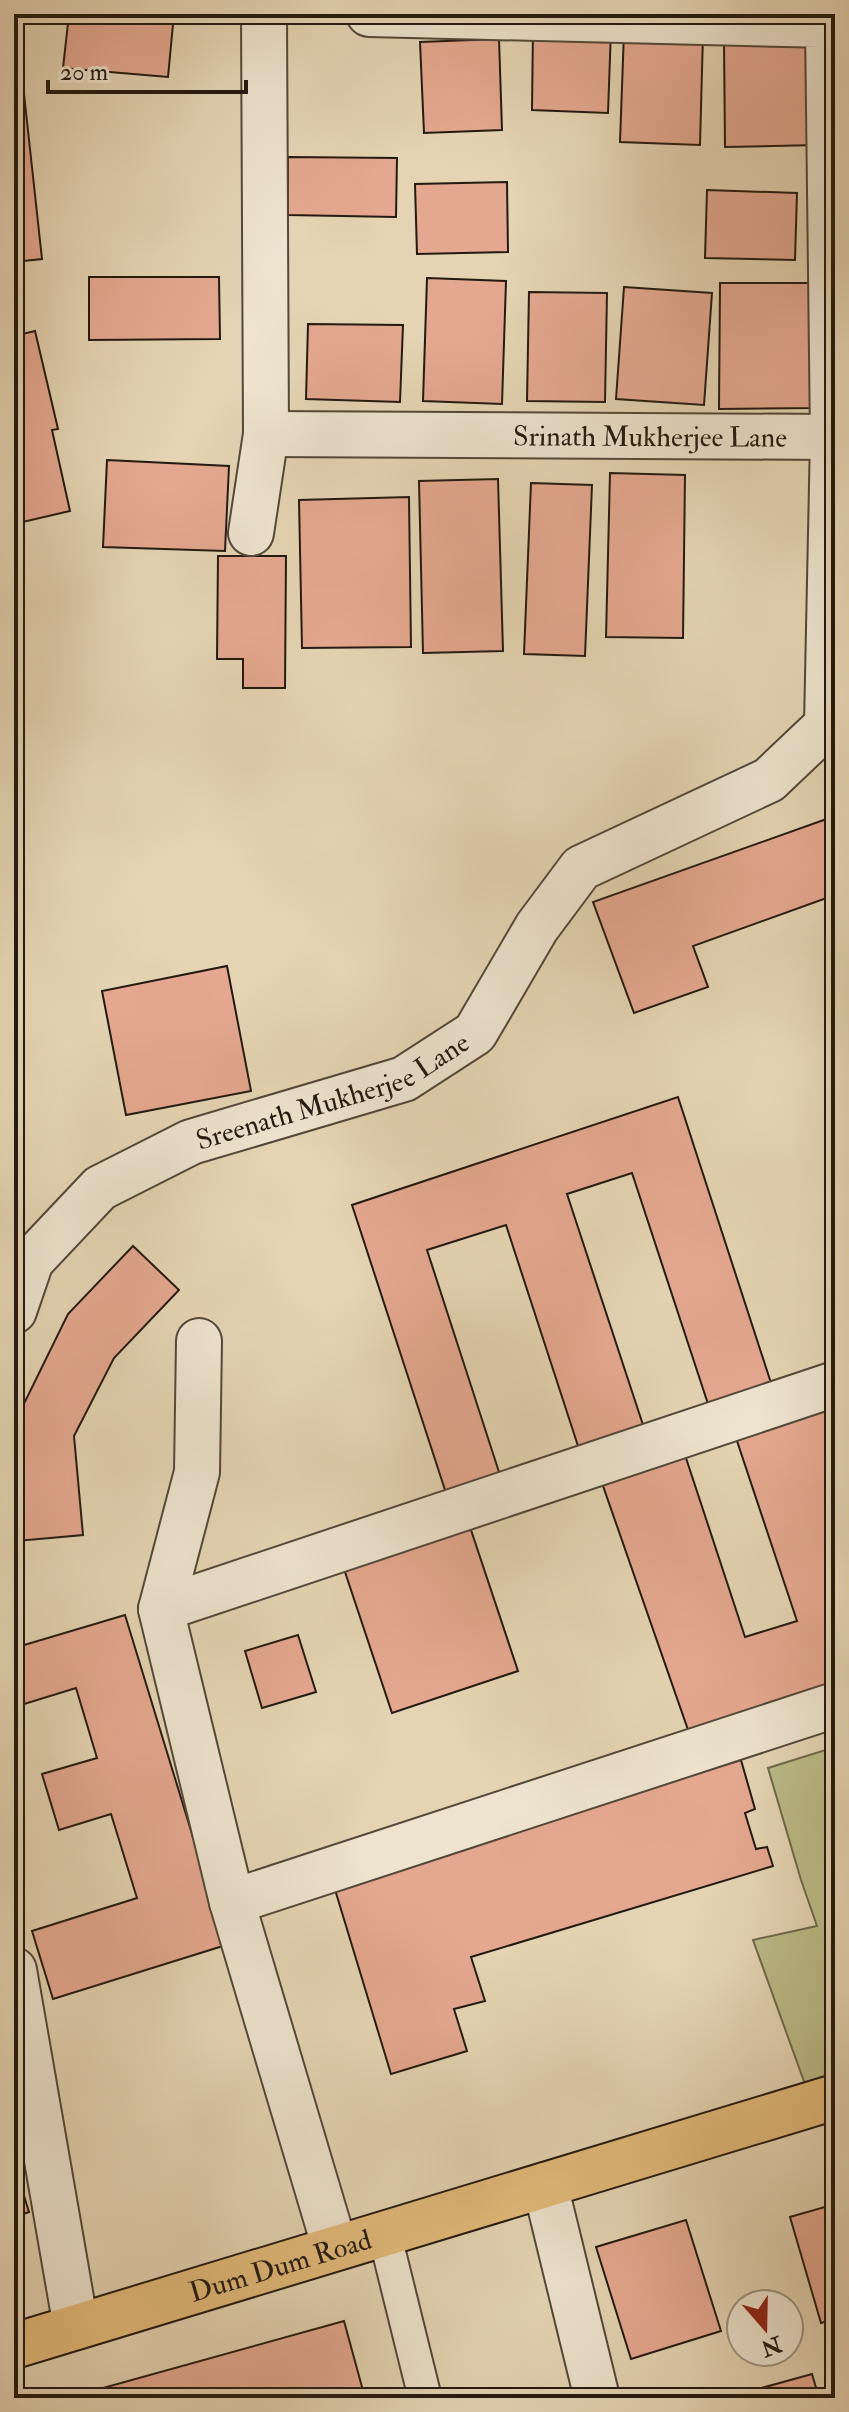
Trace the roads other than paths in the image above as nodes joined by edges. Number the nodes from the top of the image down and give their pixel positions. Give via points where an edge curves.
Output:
1 (264, 14) edge
2 (369, 14) edge
3 (832, 25) edge
4 (266, 434) junction
5 (833, 437) junction
6 (251, 533) dead end
7 (831, 724) edge
8 (22, 1255) edge
9 (14, 1311) edge
10 (199, 1341) dead end
11 (835, 1384) edge
12 (161, 1609) junction
13 (835, 1705) edge
14 (232, 1902) junction
15 (14, 1970) edge
16 (835, 2097) edge
17 (545, 2185) junction
18 (384, 2232) junction
19 (335, 2248) junction
20 (76, 2327) junction
21 (14, 2346) edge
22 (425, 2398) edge
23 (597, 2398) edge

1 - 4 street
2 - 3 street
3 - 5 street
4 - 5 street, Srinath Mukherjee Lane
4 - 6 street
5 - 7 street
7 - 8 street, Sreenath Mukherjee Lane via 769,780 581,868 537,927 475,1033 404,1079 191,1142 100,1188
8 - 9 street, Sreenath Mukherjee Lane
10 - 12 street via 197,1472
11 - 12 street
12 - 14 street
13 - 14 street
14 - 19 street
15 - 20 street
16 - 17 main road, Dum Dum Road
17 - 18 main road, Dum Dum Road
17 - 23 street
18 - 19 main road, Dum Dum Road
18 - 22 lane
19 - 20 main road, Dum Dum Road
20 - 21 main road, Dum Dum Road

